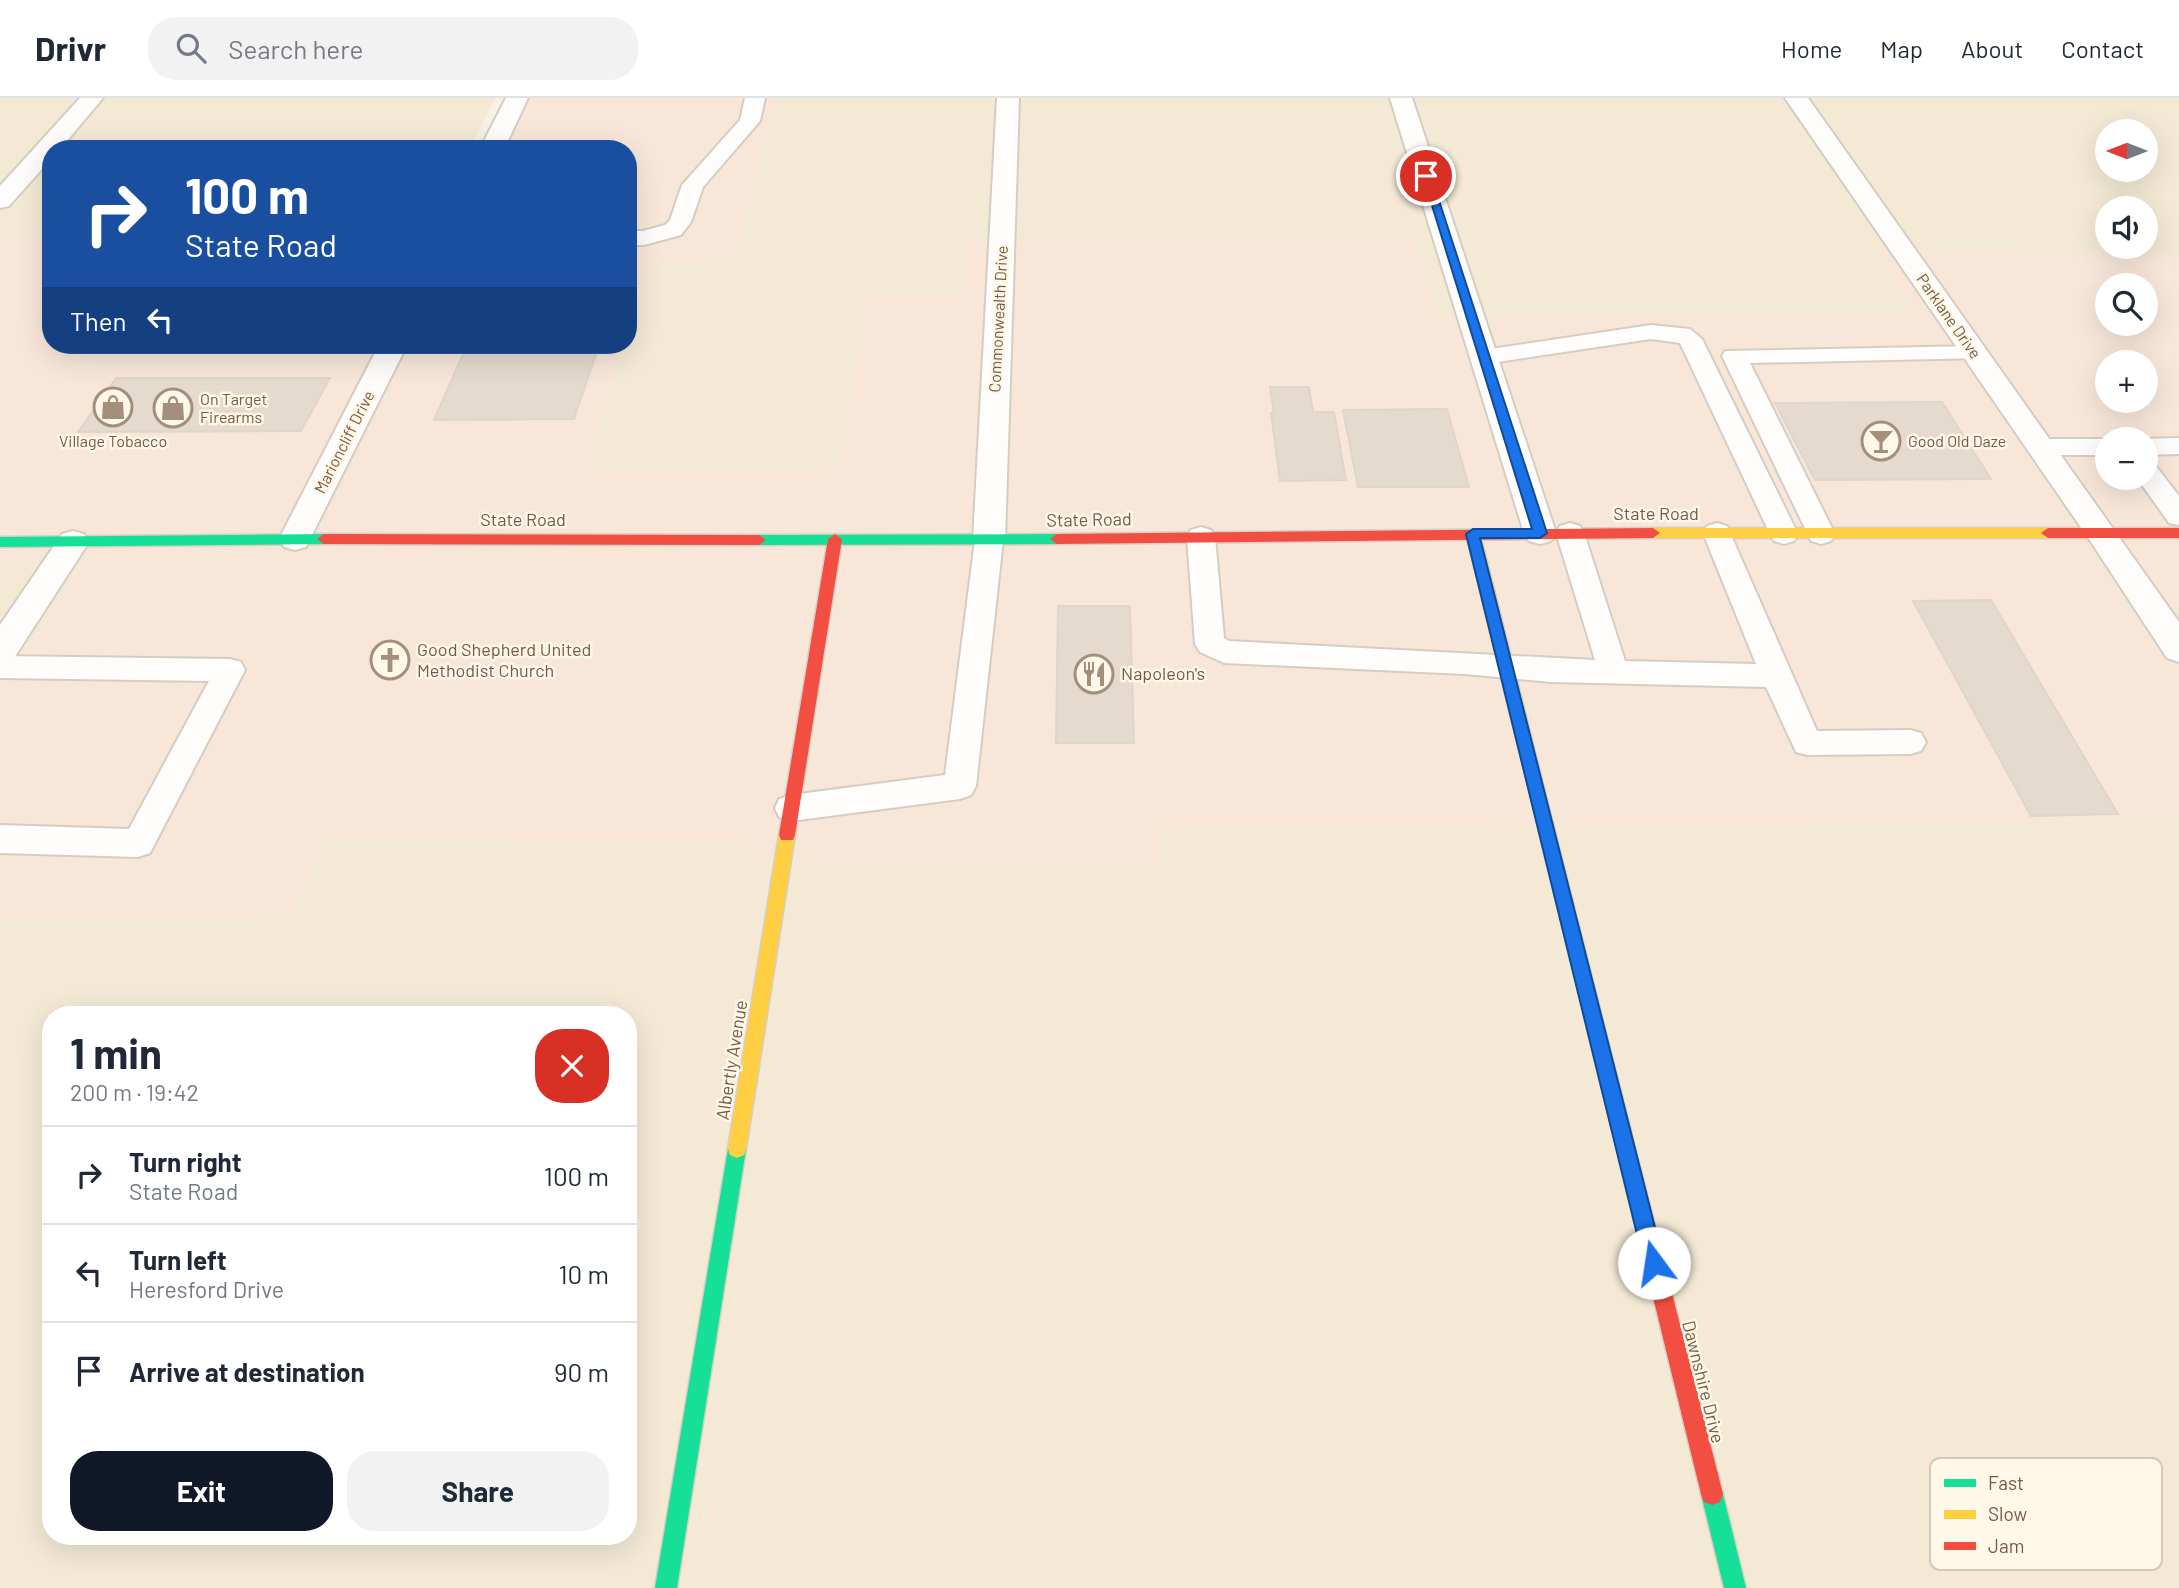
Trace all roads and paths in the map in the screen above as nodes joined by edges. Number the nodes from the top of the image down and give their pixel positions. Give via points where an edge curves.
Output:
1 (92, 98) edge
2 (517, 98) edge
3 (755, 98) edge
4 (1008, 98) edge
5 (1401, 98) edge
6 (1796, 98) edge
7 (54, 140) edge
8 (496, 140) edge
9 (42, 154) edge
10 (0, 201) edge
11 (637, 238) edge
12 (1975, 353) junction
13 (388, 354) edge
14 (1483, 356) junction
15 (2179, 446) edge
16 (2041, 447) junction
17 (2095, 447) edge
18 (2158, 447) edge
19 (2158, 487) edge
20 (2179, 516) edge
21 (1540, 533) junction
22 (1570, 533) junction
23 (1717, 533) junction
24 (2179, 533) edge
25 (1473, 534) junction
26 (1784, 534) junction
27 (1821, 534) junction
28 (2102, 534) junction
29 (1201, 537) junction
30 (295, 539) junction
31 (835, 539) junction
32 (989, 540) junction
33 (0, 542) edge
34 (73, 542) junction
35 (2179, 649) edge
36 (0, 652) edge
37 (0, 667) edge
38 (1504, 667) junction
39 (1614, 672) junction
40 (1776, 676) junction
41 (1910, 742) dead end
42 (792, 808) junction
43 (0, 839) edge
44 (666, 1588) edge
45 (1735, 1588) edge

1 - 7 street
2 - 8 street
3 - 11 lane via 750,121 693,185 680,222 673,230
4 - 32 street, Commonwealth Drive
5 - 14 street
6 - 12 street, Parklane Drive
9 - 10 street
12 - 16 street, Parklane Drive
12 - 27 lane via 1734,356
13 - 30 street, Marioncliff Drive
14 - 21 street
14 - 26 lane via 1651,332 1682,334 1690,339
15 - 18 lane
16 - 17 lane
16 - 28 street, Parklane Drive
19 - 20 lane
21 - 22 main road, State Road
21 - 25 main road, State Road
22 - 23 main road, State Road
22 - 39 lane
23 - 26 main road, State Road
23 - 40 lane
24 - 28 main road, State Road
25 - 29 main road, State Road
25 - 38 main road, Dawnshire Drive
26 - 27 main road, State Road
27 - 28 main road, State Road
28 - 35 street, Parklane Drive
29 - 32 main road, State Road
29 - 38 lane via 1210,644 1224,652
30 - 31 main road, State Road
30 - 34 main road, State Road
31 - 32 main road, State Road
31 - 42 main road, Albertly Avenue
32 - 42 lane via 960,786
33 - 34 main road, State Road
34 - 36 street
37 - 43 lane via 230,670 138,843
38 - 39 lane
38 - 45 main road, Dawnshire Drive
39 - 40 lane
40 - 41 lane via 1807,743
42 - 44 main road, Albertly Avenue

